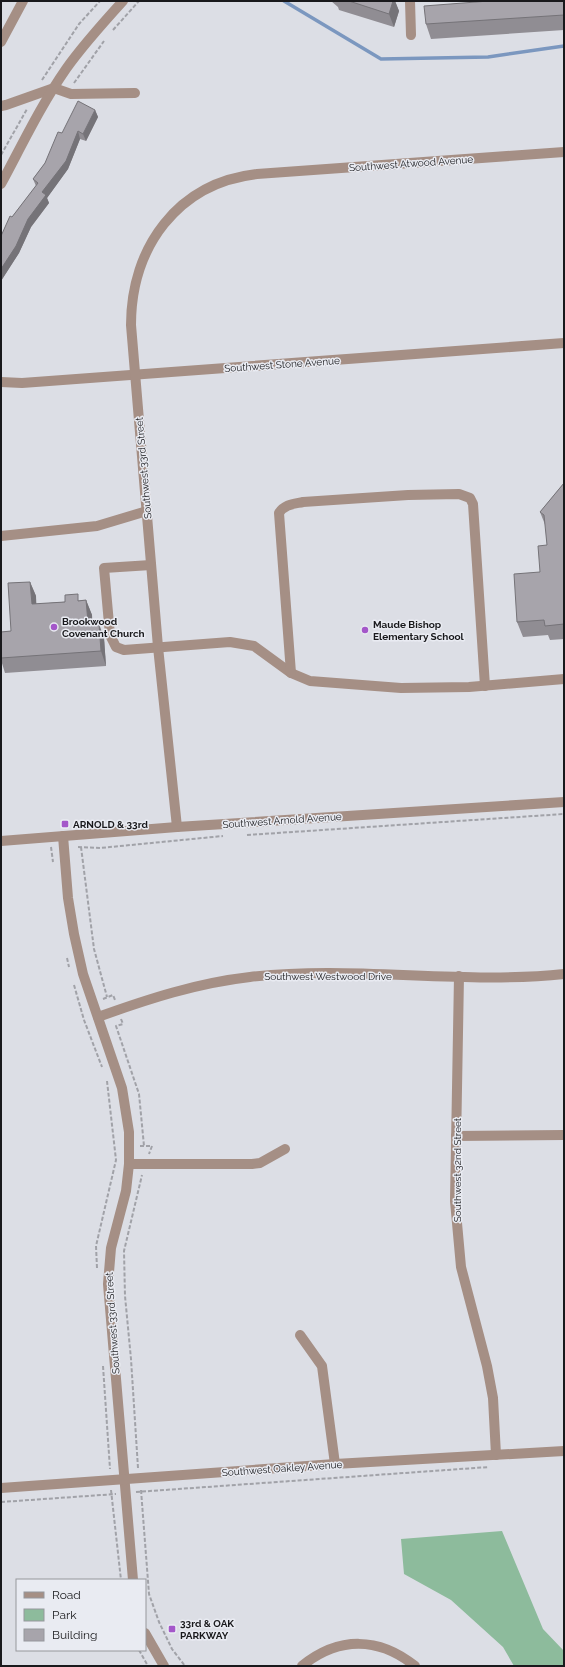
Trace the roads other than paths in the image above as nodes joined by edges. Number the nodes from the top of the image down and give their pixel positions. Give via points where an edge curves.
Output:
1 (24, 1) edge
2 (123, 1) edge
3 (410, 1) edge
4 (411, 36) dead end
5 (1, 42) edge
6 (54, 88) junction
7 (135, 93) dead end
8 (1, 106) edge
9 (564, 152) edge
10 (257, 174) joint
11 (1, 184) edge
12 (564, 343) edge
13 (135, 375) junction
14 (1, 382) edge
15 (147, 511) junction
16 (1, 536) edge
17 (151, 564) junction
18 (158, 646) junction
19 (290, 673) junction
20 (564, 679) edge
21 (485, 686) junction
22 (564, 802) edge
23 (177, 827) junction
24 (1, 841) edge
25 (63, 841) junction
26 (564, 974) edge
27 (459, 976) junction
28 (98, 1017) junction
29 (456, 1136) junction
30 (564, 1136) edge
31 (285, 1150) dead end
32 (129, 1164) junction
33 (300, 1335) dead end
34 (564, 1451) edge
35 (496, 1455) junction
36 (335, 1464) junction
37 (125, 1480) junction
38 (1, 1488) edge
39 (133, 1579) edge
40 (146, 1634) edge
41 (164, 1666) edge
42 (302, 1666) edge
43 (415, 1666) edge

1 - 5 street
2 - 6 street via 84,44
3 - 4 street
6 - 7 street via 68,93
6 - 8 street
6 - 11 street
9 - 10 street, Southwest Atwood Avenue
10 - 13 street, Southwest 33rd Street via 238,177 216,185 192,198 163,225 148,247 138,271 131,307
12 - 13 street, Southwest Stone Avenue
13 - 14 street, Southwest Stone Avenue via 22,384
13 - 15 street, Southwest 33rd Street
15 - 16 street via 97,526
15 - 17 street, Southwest 33rd Street
17 - 18 street, Southwest 33rd Street
17 - 18 street via 104,568 110,635 116,647 124,650
18 - 19 street via 230,642 254,646
18 - 23 street, Southwest 33rd Street
19 - 21 street via 310,681 401,688
19 - 21 street via 279,513 281,510 303,502 459,494 470,498 473,504
20 - 21 street
22 - 23 street, Southwest Arnold Avenue
23 - 25 street, Southwest Arnold Avenue
24 - 25 street, Southwest Arnold Avenue via 52,837
25 - 28 street, Southwest 33rd Street via 74,934 83,974
26 - 27 street, Southwest Westwood Drive
27 - 28 street, Southwest Westwood Drive via 300,974 250,977 156,996
27 - 29 street, Southwest 32nd Street
28 - 32 street, Southwest 33rd Street via 122,1088 129,1132
29 - 30 street
29 - 35 street, Southwest 32nd Street via 455,1201 461,1267 493,1398
31 - 32 street via 260,1163 252,1164
32 - 37 street, Southwest 33rd Street via 126,1192 111,1248 108,1284
33 - 36 street via 322,1366
34 - 35 street, Southwest Oakley Avenue
35 - 36 street, Southwest Oakley Avenue
36 - 37 street, Southwest Oakley Avenue
37 - 38 street, Southwest Oakley Avenue
37 - 39 street, Southwest 33rd Street
40 - 41 street
42 - 43 street via 333,1648 358,1643 380,1646 395,1652

